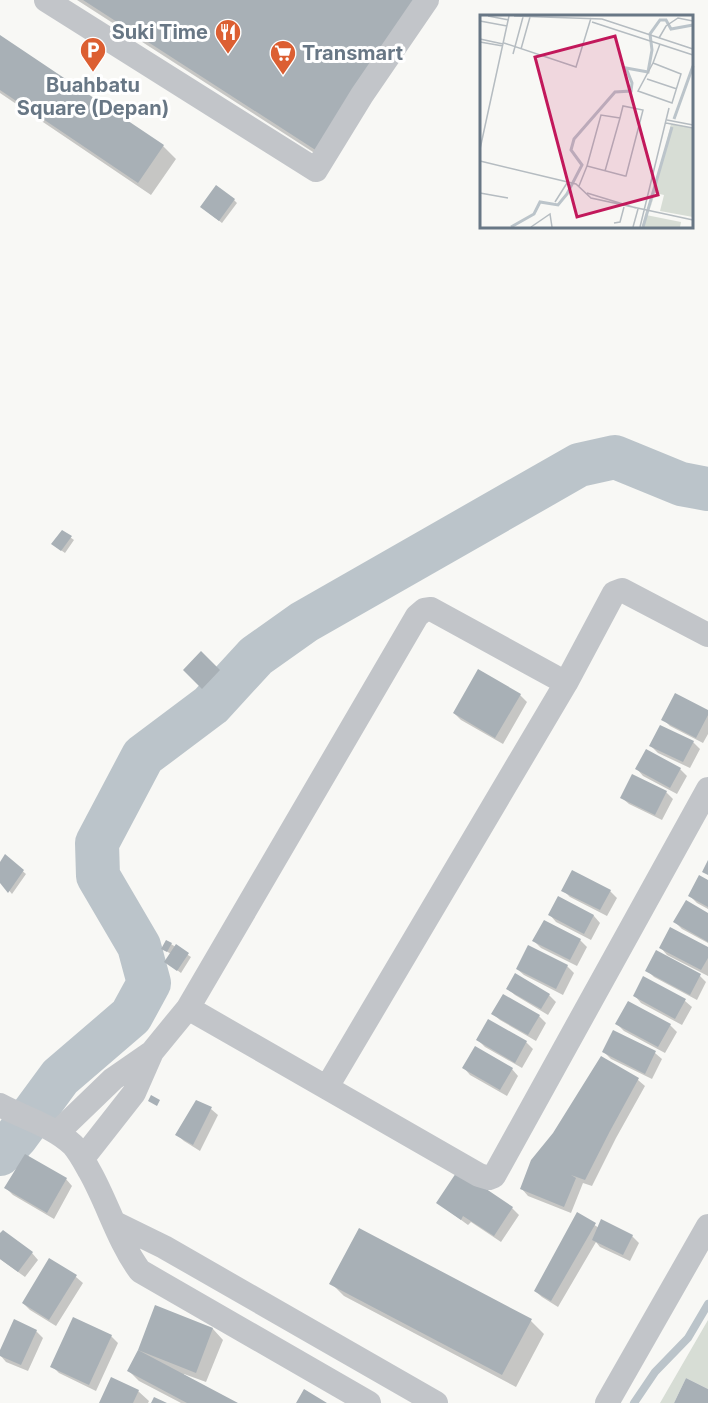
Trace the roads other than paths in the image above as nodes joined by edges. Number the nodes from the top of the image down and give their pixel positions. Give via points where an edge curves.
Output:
1 (46, 0) edge
2 (427, 0) edge
3 (708, 635) edge
4 (566, 683) junction
5 (708, 789) edge
6 (188, 1008) junction
7 (152, 1052) junction
8 (327, 1087) junction
9 (7, 1109) edge
10 (50, 1129) junction
11 (83, 1158) junction
12 (115, 1223) junction
13 (708, 1226) edge
14 (338, 1347) junction
15 (322, 1375) junction
16 (369, 1403) edge
17 (436, 1403) edge
18 (607, 1403) edge

1 - 2 street via 316,170
3 - 4 street via 622,590 609,601
4 - 6 street via 431,609 417,616
4 - 8 street
5 - 8 street via 494,1176 480,1175
6 - 7 street
6 - 8 street
7 - 10 street
7 - 11 street via 134,1093
9 - 10 street
10 - 11 street
11 - 12 street
12 - 14 street
12 - 15 street via 124,1248 140,1271
13 - 18 street
14 - 15 street
14 - 17 street
15 - 16 street

